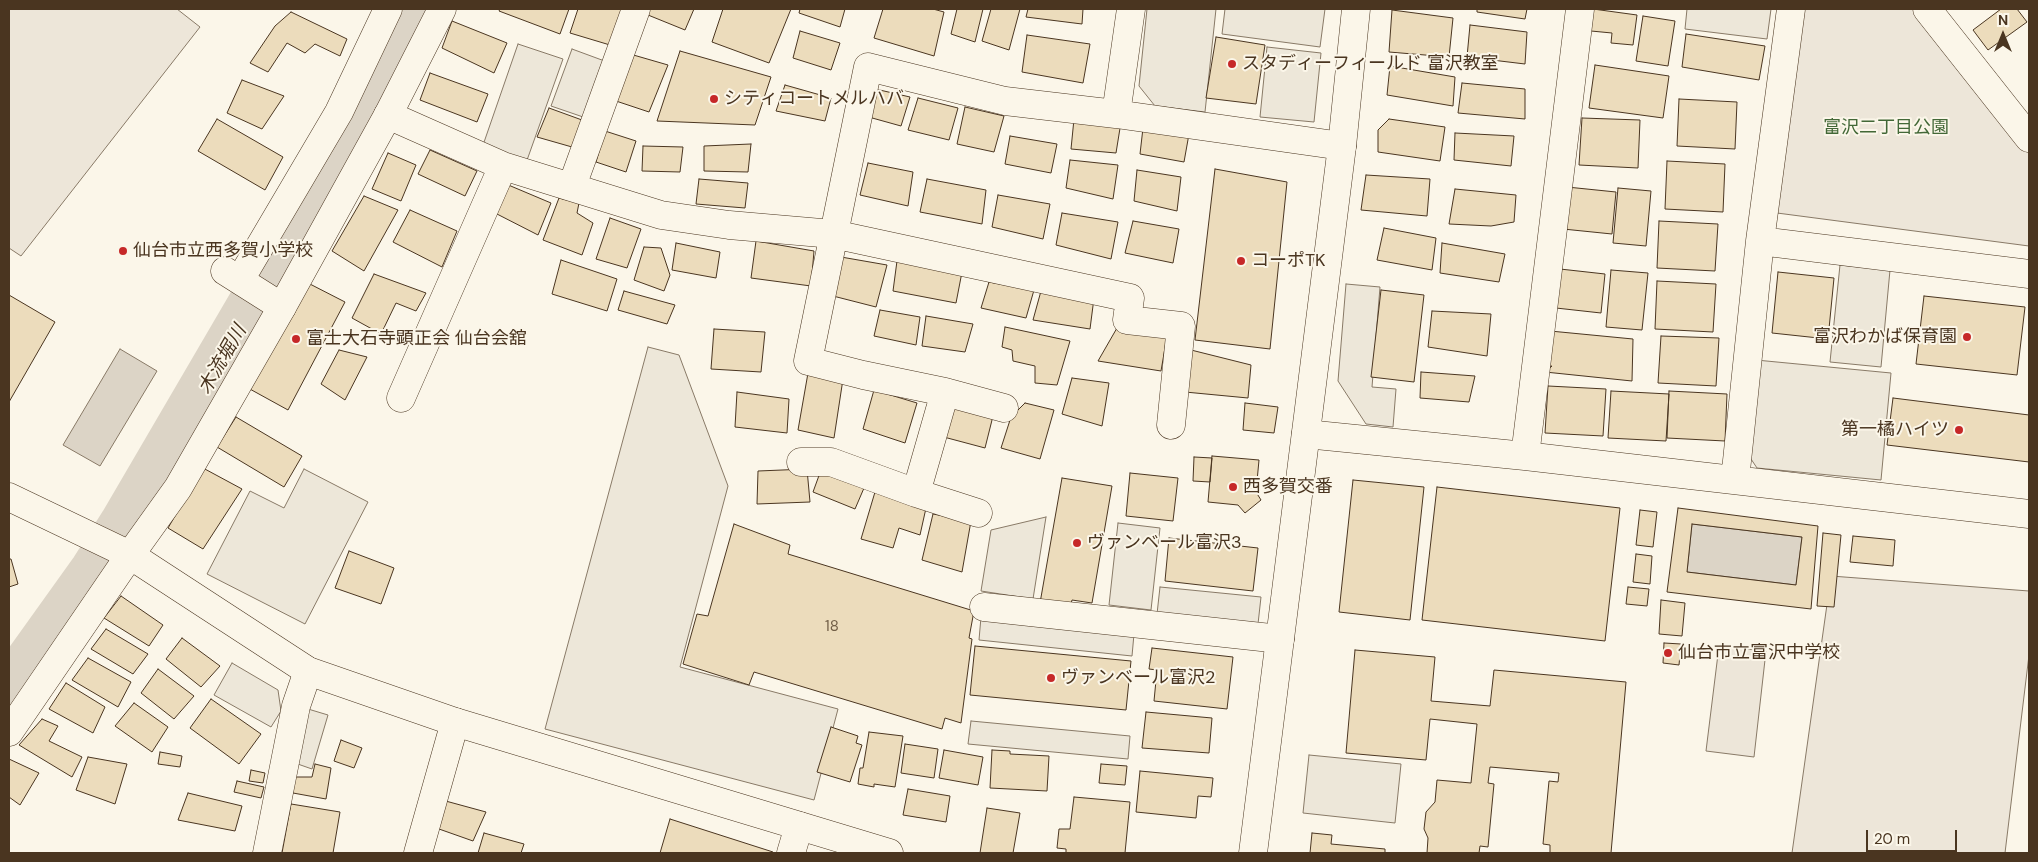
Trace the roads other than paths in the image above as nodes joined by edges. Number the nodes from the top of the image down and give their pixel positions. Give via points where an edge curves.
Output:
1 (388, 9) edge
2 (442, 9) edge
3 (636, 9) edge
4 (1131, 9) edge
5 (1356, 9) edge
6 (1580, 9) edge
7 (1791, 9) edge
8 (1927, 9) edge
9 (1116, 114) junction
10 (388, 115) junction
11 (2029, 138) edge
12 (1342, 146) junction
13 (503, 166) junction
14 (572, 186) junction
15 (833, 234) junction
16 (1760, 241) junction
17 (2029, 274) edge
18 (277, 304) junction
19 (945, 392) junction
20 (401, 398) dead end
21 (1004, 408) dead end
22 (1171, 425) dead end
23 (1306, 434) junction
24 (1525, 456) junction
25 (801, 462) dead end
26 (1735, 480) junction
27 (916, 494) junction
28 (9, 497) edge
29 (978, 513) dead end
30 (2029, 514) edge
31 (127, 554) junction
32 (984, 607) dead end
33 (1280, 639) junction
34 (308, 671) junction
35 (455, 722) junction
36 (9, 732) edge
37 (799, 826) junction
38 (267, 853) edge
39 (418, 853) edge
40 (791, 853) edge
41 (889, 853) edge
42 (1253, 853) edge

1 - 18 street via 339,112 237,279
2 - 10 street
3 - 14 street
4 - 9 street
5 - 12 street
6 - 24 street
7 - 16 street
8 - 11 street
9 - 12 street
9 - 15 street via 1005,101 868,67
10 - 13 street
10 - 18 street
12 - 23 street
13 - 14 street
13 - 20 street
14 - 15 street via 661,215
15 - 19 street via 808,361
15 - 22 street via 1130,298 1127,320 1181,326
16 - 17 street
16 - 26 street
18 - 31 street via 178,488
19 - 21 street
19 - 27 street
23 - 24 street
23 - 33 street
24 - 26 street
25 - 27 street via 831,462
26 - 30 street
27 - 29 street
28 - 31 street
31 - 34 street
31 - 36 street
32 - 33 street
33 - 42 street
34 - 35 street
34 - 38 street via 296,706
35 - 37 street
35 - 39 street
37 - 40 street
37 - 41 street

